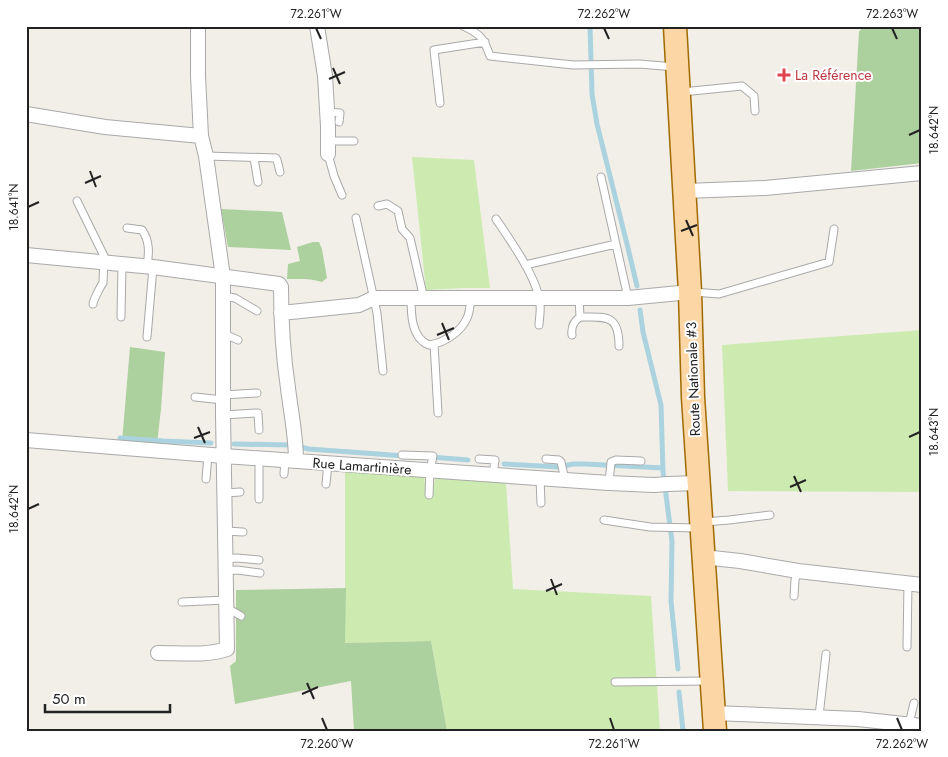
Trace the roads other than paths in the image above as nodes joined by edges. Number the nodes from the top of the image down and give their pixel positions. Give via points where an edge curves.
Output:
1 (198, 26) edge
2 (318, 26) edge
3 (464, 26) edge
4 (675, 26) edge
5 (485, 42) junction
6 (678, 68) junction
7 (679, 92) junction
8 (440, 103) dead end
9 (755, 111) dead end
10 (328, 112) junction
11 (26, 114) edge
12 (339, 122) dead end
13 (201, 136) junction
14 (354, 141) dead end
15 (328, 147) junction
16 (206, 156) junction
17 (254, 158) junction
18 (280, 172) dead end
19 (922, 173) edge
20 (601, 177) dead end
21 (258, 182) dead end
22 (685, 191) junction
23 (342, 195) dead end
24 (77, 201) dead end
25 (378, 206) dead end
26 (356, 218) dead end
27 (496, 219) dead end
28 (127, 228) dead end
29 (834, 229) dead end
30 (616, 244) junction
31 (26, 255) edge
32 (104, 262) junction
33 (122, 264) junction
34 (525, 265) junction
35 (150, 267) junction
36 (223, 277) junction
37 (690, 292) junction
38 (223, 296) junction
39 (417, 297) junction
40 (471, 297) junction
41 (374, 298) junction
42 (539, 298) junction
43 (578, 298) junction
44 (628, 298) junction
45 (93, 304) dead end
46 (257, 311) dead end
47 (281, 313) junction
48 (121, 317) dead end
49 (580, 317) junction
50 (539, 325) dead end
51 (572, 335) dead end
52 (148, 337) dead end
53 (223, 337) junction
54 (238, 340) dead end
55 (434, 344) junction
56 (619, 346) dead end
57 (383, 371) dead end
58 (257, 393) dead end
59 (195, 397) dead end
60 (223, 398) junction
61 (438, 413) dead end
62 (223, 415) junction
63 (259, 430) dead end
64 (26, 440) edge
65 (208, 455) junction
66 (402, 455) dead end
67 (224, 456) junction
68 (259, 458) junction
69 (292, 458) junction
70 (479, 459) dead end
71 (546, 460) dead end
72 (641, 461) dead end
73 (328, 463) junction
74 (430, 470) junction
75 (610, 472) junction
76 (493, 475) junction
77 (564, 476) junction
78 (540, 478) junction
79 (206, 479) dead end
80 (698, 483) junction
81 (326, 484) dead end
82 (240, 492) dead end
83 (225, 493) junction
84 (429, 495) dead end
85 (259, 499) dead end
86 (541, 503) dead end
87 (770, 515) dead end
88 (604, 520) dead end
89 (701, 525) junction
90 (225, 531) junction
91 (243, 532) dead end
92 (703, 557) junction
93 (259, 560) dead end
94 (226, 565) junction
95 (798, 571) junction
96 (260, 573) dead end
97 (915, 585) edge
98 (794, 596) dead end
99 (182, 602) dead end
100 (226, 604) junction
101 (241, 616) dead end
102 (907, 647) dead end
103 (158, 653) dead end
104 (826, 654) dead end
105 (711, 681) junction
106 (615, 682) dead end
107 (914, 703) dead end
108 (820, 716) junction
109 (714, 722) edge
110 (915, 725) edge

1 - 13 street
2 - 10 street
3 - 5 lane
4 - 6 main road, Route Nationale #3
5 - 6 lane via 490,56 579,65 640,64
5 - 8 lane via 434,50
6 - 7 main road, Route Nationale #3
7 - 9 lane via 742,86 754,96
7 - 22 main road, Route Nationale #3
10 - 12 lane via 340,113
10 - 15 street
11 - 13 street via 105,127
13 - 16 street
14 - 15 lane
15 - 23 lane
16 - 17 lane
16 - 36 street
17 - 18 lane via 276,158
17 - 21 lane
19 - 22 street via 765,188
20 - 30 lane
22 - 37 main road, Route Nationale #3
24 - 32 lane
25 - 39 lane via 387,204 398,211 402,229 410,238 422,290
26 - 41 lane
27 - 34 lane
28 - 35 lane via 142,230 146,236
29 - 37 lane via 830,262 719,294
30 - 34 lane
30 - 44 lane
31 - 32 street
32 - 33 street
32 - 45 lane via 103,283
33 - 35 street
33 - 48 lane
34 - 42 lane
35 - 36 street
35 - 52 lane
36 - 38 street
36 - 47 street via 279,284
37 - 44 street
37 - 80 main road, Route Nationale #3
38 - 46 lane via 235,298
38 - 53 street
39 - 40 street
39 - 41 street
39 - 55 lane via 412,316 415,329 421,341
40 - 42 street
40 - 55 lane via 466,320 450,337
41 - 47 street via 359,305
41 - 57 lane
42 - 43 street
42 - 50 lane
43 - 44 street
43 - 49 lane
47 - 69 street
49 - 51 lane via 571,327
49 - 56 lane via 606,317 616,327
53 - 54 lane
53 - 60 street
55 - 61 lane
58 - 60 lane
59 - 60 lane
60 - 62 street
62 - 63 lane via 258,413
62 - 67 street
64 - 65 street, Rue Lamartinière
65 - 67 street, Rue Lamartinière
65 - 79 lane
66 - 74 lane via 432,456
67 - 68 street, Rue Lamartinière
67 - 83 street
68 - 69 street, Rue Lamartinière
68 - 85 lane
69 - 73 street, Rue Lamartinière
70 - 76 lane via 495,460
71 - 77 lane via 559,460
72 - 75 lane via 616,460
73 - 74 street, Rue Lamartinière
73 - 81 lane
74 - 76 street, Rue Lamartinière
74 - 84 lane
75 - 77 street, Rue Lamartinière
75 - 80 street, Rue Lamartinière via 661,484
76 - 78 street, Rue Lamartinière
77 - 78 street, Rue Lamartinière
78 - 86 lane
80 - 89 main road, Route Nationale #3
82 - 83 lane
83 - 90 street
87 - 89 lane
88 - 89 lane via 678,529
89 - 92 main road, Route Nationale #3
90 - 91 lane
90 - 94 street
92 - 95 street
92 - 105 main road, Route Nationale #3
93 - 94 lane via 237,558
94 - 96 lane
94 - 100 street
95 - 97 street
95 - 98 lane
97 - 102 lane
99 - 100 lane
100 - 101 lane
100 - 103 street via 227,649 207,653
104 - 108 lane
105 - 106 lane
105 - 109 main road, Route Nationale #3
107 - 110 lane
108 - 109 street
108 - 110 street

